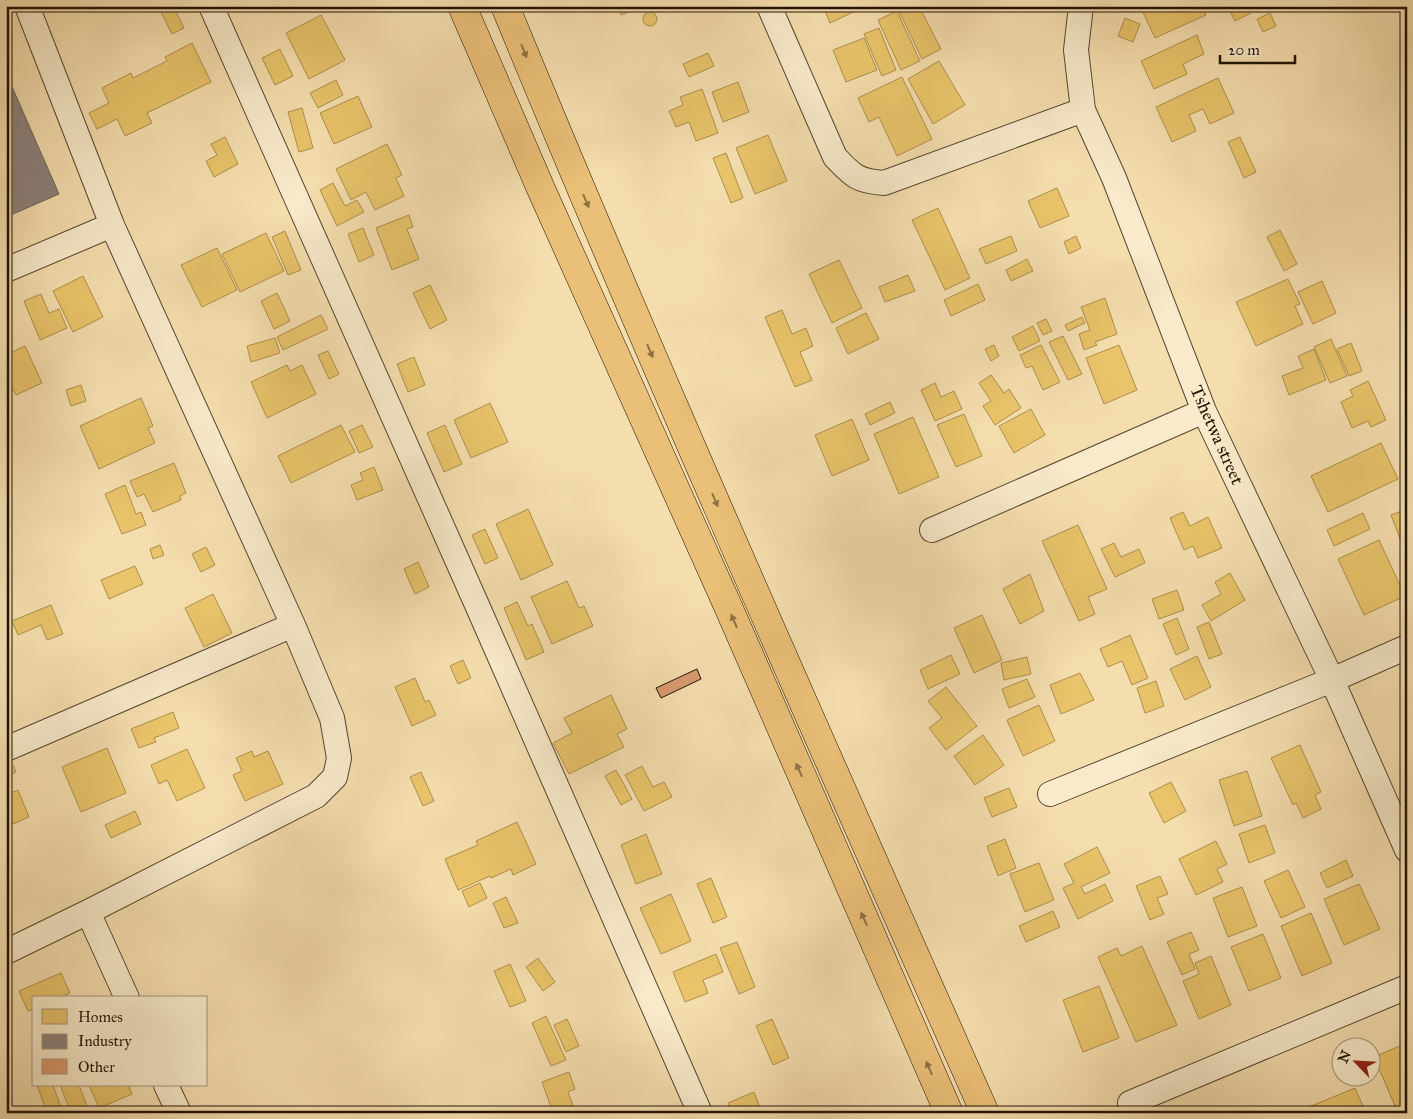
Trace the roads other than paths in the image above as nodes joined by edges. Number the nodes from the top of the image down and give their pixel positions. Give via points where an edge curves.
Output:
1 (27, 6) edge
2 (211, 6) edge
3 (462, 6) edge
4 (505, 6) edge
5 (769, 6) edge
6 (1081, 6) edge
7 (1083, 110) junction
8 (112, 225) junction
9 (6, 270) edge
10 (1204, 411) junction
11 (932, 530) dead end
12 (292, 625) junction
13 (1407, 647) edge
14 (1332, 680) junction
15 (6, 750) edge
16 (1050, 794) dead end
17 (1407, 850) edge
18 (88, 912) junction
19 (6, 952) edge
20 (1407, 987) edge
21 (125, 996) edge
22 (166, 1086) edge
23 (1130, 1103) dead end
24 (179, 1113) edge
25 (700, 1113) edge
26 (949, 1113) edge
27 (985, 1113) edge

1 - 8 street
2 - 25 street
26 -> 3 main road
4 -> 27 main road via 572,170 752,586
5 - 7 street via 835,157 851,174 865,182 884,183
6 - 7 street, Tshetwa street via 1076,50
7 - 10 street, Tshetwa street via 1114,178
8 - 9 street
8 - 12 street
10 - 11 street
10 - 14 street, Tshetwa street
12 - 15 street
12 - 18 street via 332,718 338,758 335,778 316,796
13 - 14 street
14 - 16 street
14 - 17 street, Tshetwa street
18 - 19 street
18 - 21 street
20 - 23 street
22 - 24 street

